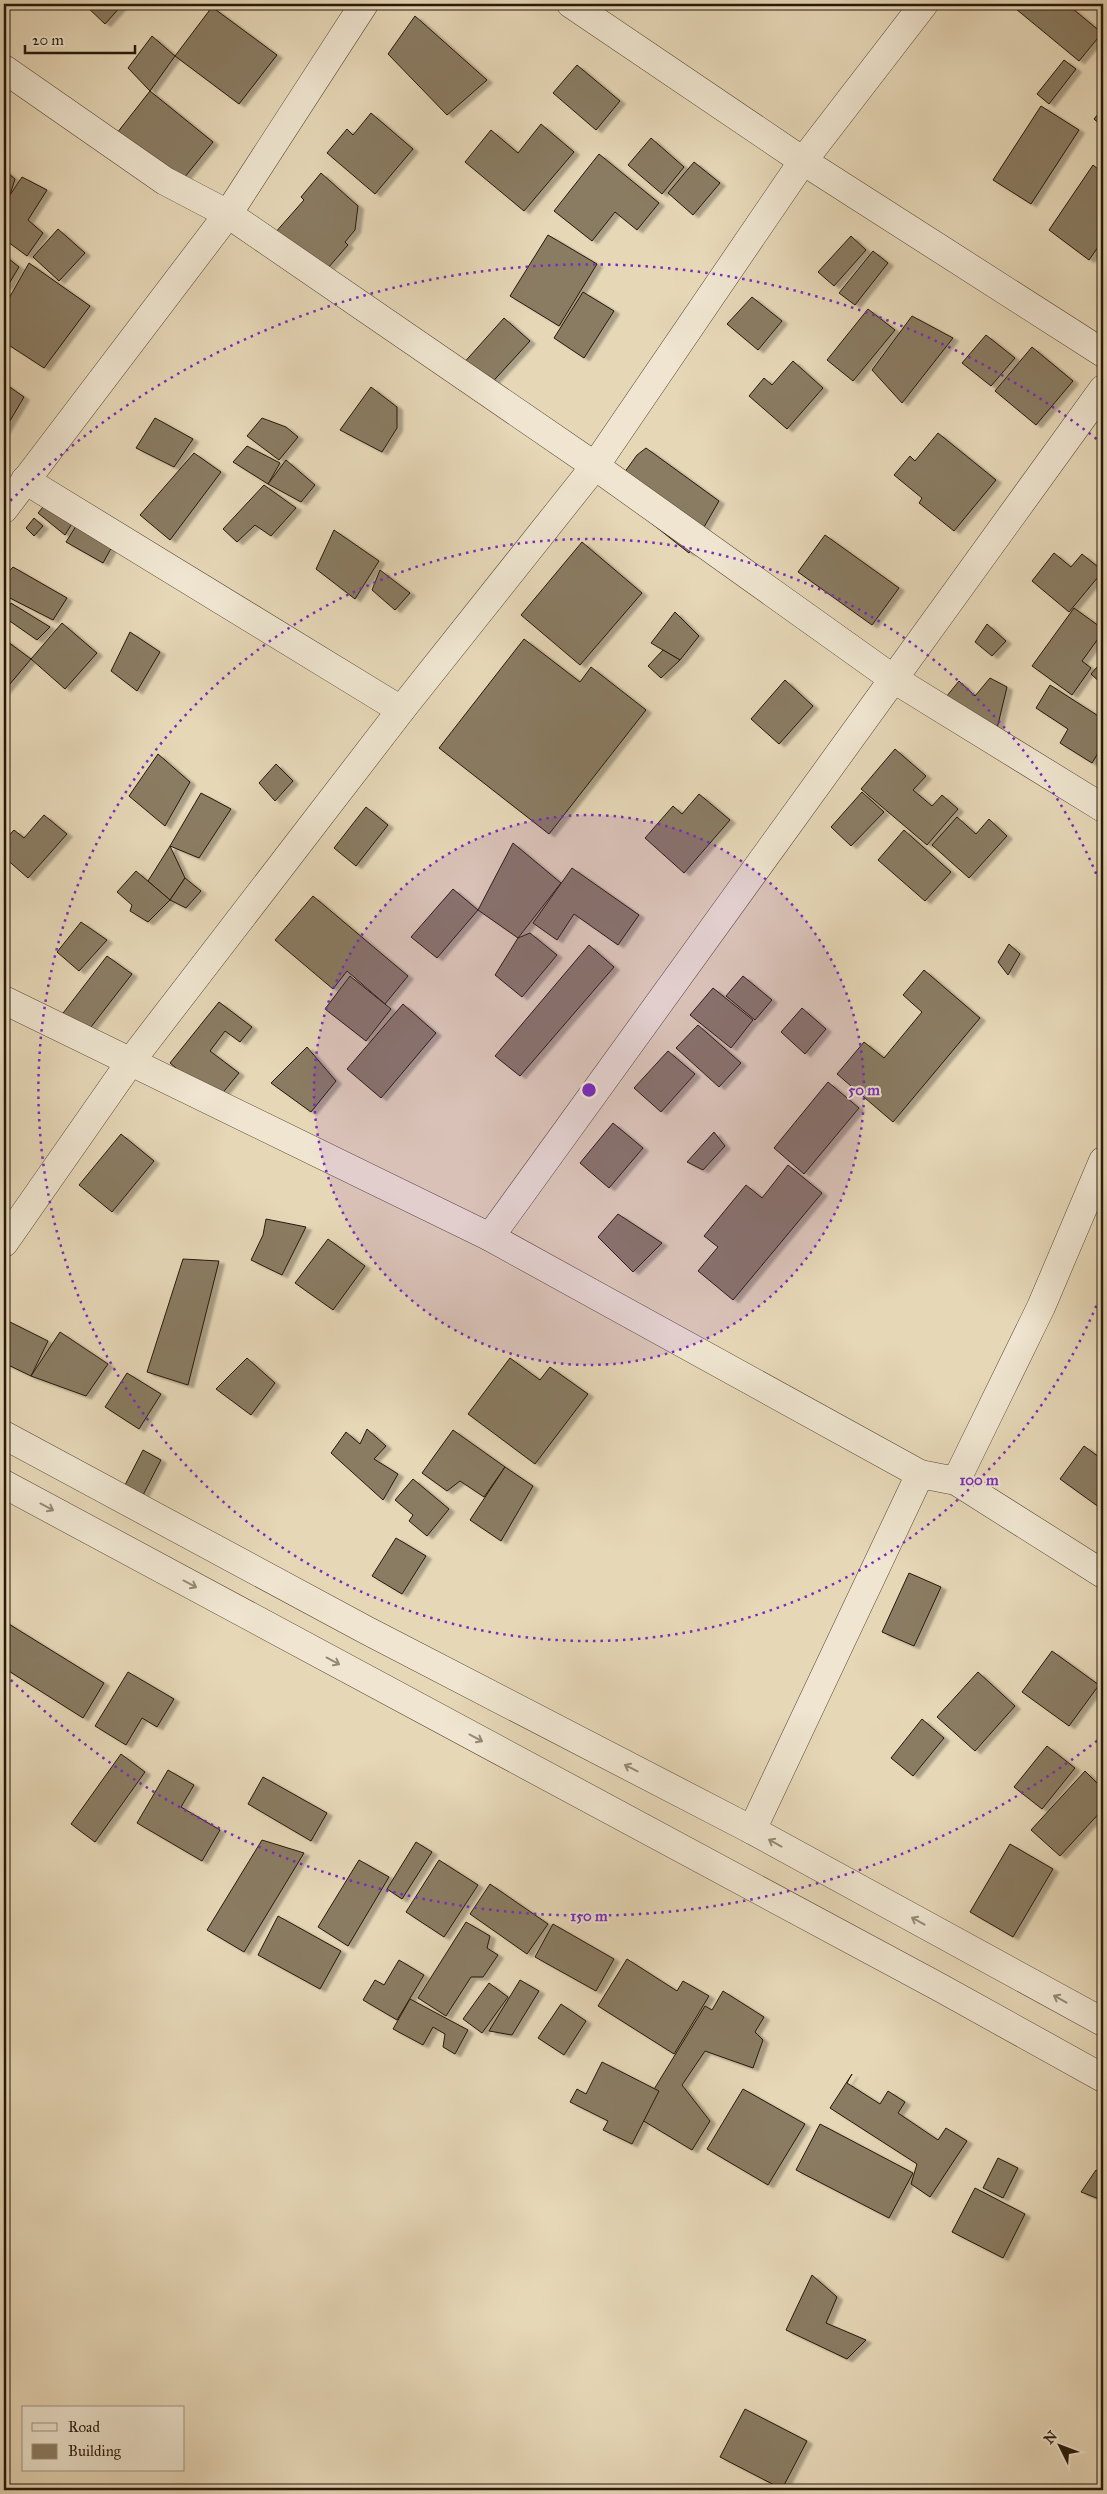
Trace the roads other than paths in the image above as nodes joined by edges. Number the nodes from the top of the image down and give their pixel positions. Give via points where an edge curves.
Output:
1 (364, 4) edge
2 (571, 4) edge
3 (924, 4) edge
4 (4, 69) edge
5 (803, 161) junction
6 (228, 214) junction
7 (1103, 353) edge
8 (1103, 389) edge
9 (595, 466) junction
10 (25, 480) junction
11 (4, 509) edge
12 (892, 678) junction
13 (401, 710) junction
14 (1103, 808) edge
15 (4, 1000) edge
16 (131, 1061) junction
17 (1103, 1161) edge
18 (490, 1237) junction
19 (4, 1243) edge
20 (4, 1435) edge
21 (920, 1474) junction
22 (956, 1481) junction
23 (4, 1484) edge
24 (1103, 1574) edge
25 (752, 1830) junction
26 (1103, 2022) edge
27 (1103, 2078) edge

1 - 6 street
2 - 5 street
3 - 5 street
4 - 6 street via 165,181
5 - 7 street
5 - 9 street
6 - 9 street
6 - 10 street
8 - 12 street
9 - 12 street
9 - 13 street
10 - 11 street
10 - 13 street
12 - 14 street
12 - 18 street
13 - 16 street
15 - 16 street
16 - 18 street
16 - 19 street
17 - 22 street via 1041,1307
18 - 21 street
25 -> 20 street via 374,1635
21 - 22 street
21 - 25 street
22 - 24 street
23 -> 27 street via 922,1977
26 -> 25 street

